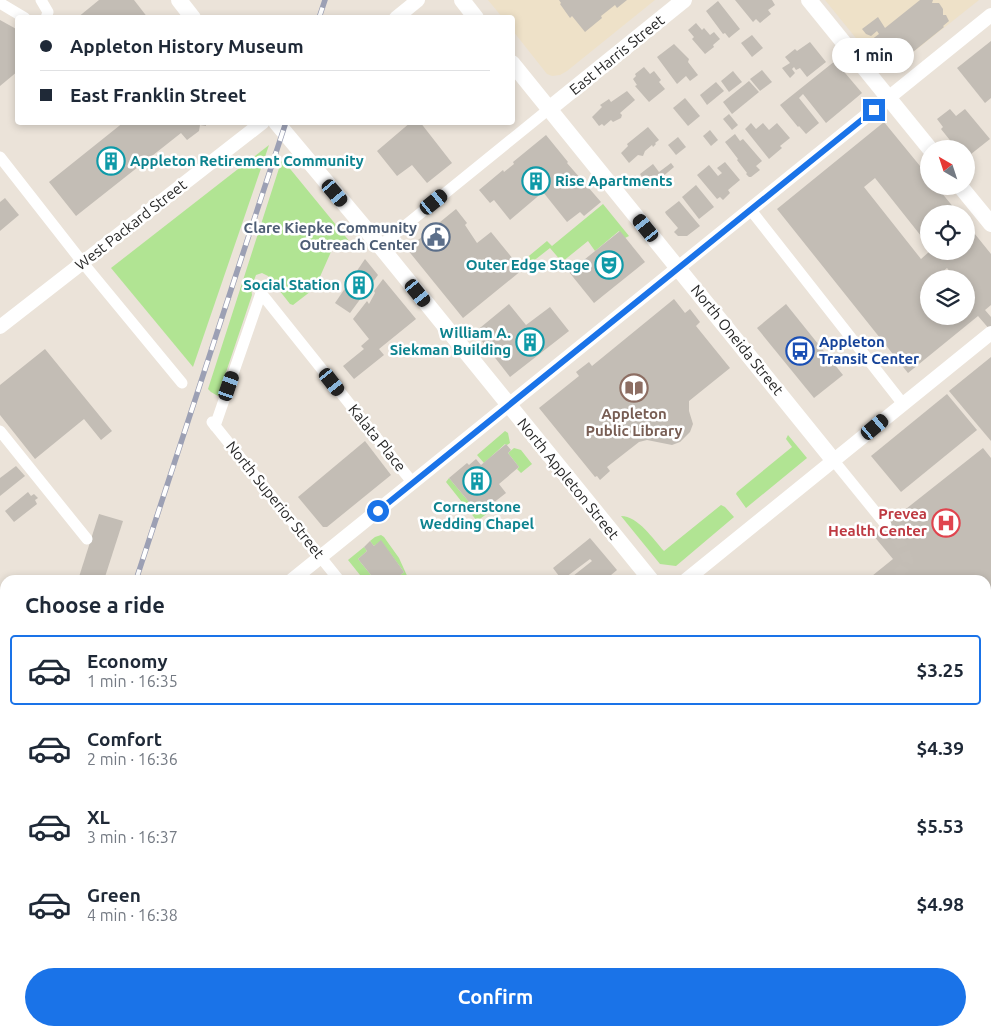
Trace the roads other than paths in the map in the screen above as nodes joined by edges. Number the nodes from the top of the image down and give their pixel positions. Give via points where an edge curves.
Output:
1 (41, 0) edge
2 (179, 0) edge
3 (418, 0) edge
4 (462, 0) edge
5 (684, 0) edge
6 (809, 0) edge
7 (0, 3) edge
8 (20, 15) edge
9 (47, 15) edge
10 (191, 15) edge
11 (400, 15) edge
12 (474, 15) edge
13 (991, 15) edge
14 (515, 67) edge
15 (889, 97) junction
16 (549, 109) junction
17 (259, 125) edge
18 (279, 125) edge
19 (923, 140) edge
20 (0, 157) edge
21 (967, 195) edge
22 (750, 209) junction
23 (991, 224) edge
24 (380, 246) junction
25 (83, 263) junction
26 (678, 267) junction
27 (0, 327) edge
28 (991, 333) edge
29 (182, 383) dead end
30 (903, 404) junction
31 (509, 405) junction
32 (213, 423) joint
33 (0, 431) edge
34 (834, 461) junction
35 (412, 482) junction
36 (886, 525) tunnel mouth
37 (87, 540) dead end
38 (321, 557) junction
39 (298, 575) edge
40 (335, 575) edge
41 (647, 575) edge
42 (692, 575) edge

1 - 9 street
2 - 10 main road
3 - 11 street
4 - 12 main road
5 - 16 main road, East Harris Street
6 - 15 main road
7 - 8 street
13 - 15 street
14 - 16 main road, North Oneida Street
15 - 19 main road
15 - 22 street
16 - 24 street
16 - 26 main road, North Oneida Street
17 - 25 street, West Packard Street
18 - 24 main road, North Appleton Street
20 - 25 street
21 - 23 main road
22 - 26 street
22 - 30 street
24 - 31 main road, North Appleton Street
25 - 27 street, West Packard Street
25 - 29 street
26 - 31 street
26 - 34 main road, North Oneida Street
28 - 30 street
30 - 34 street
31 - 35 street
31 - 41 main road, North Appleton Street
32 - 35 street, Kalata Place via 261,293
32 - 38 street, North Superior Street
33 - 37 street
34 - 36 street, North Oneida Street
34 - 42 street
35 - 38 street
38 - 39 street
38 - 40 street, North Superior Street

